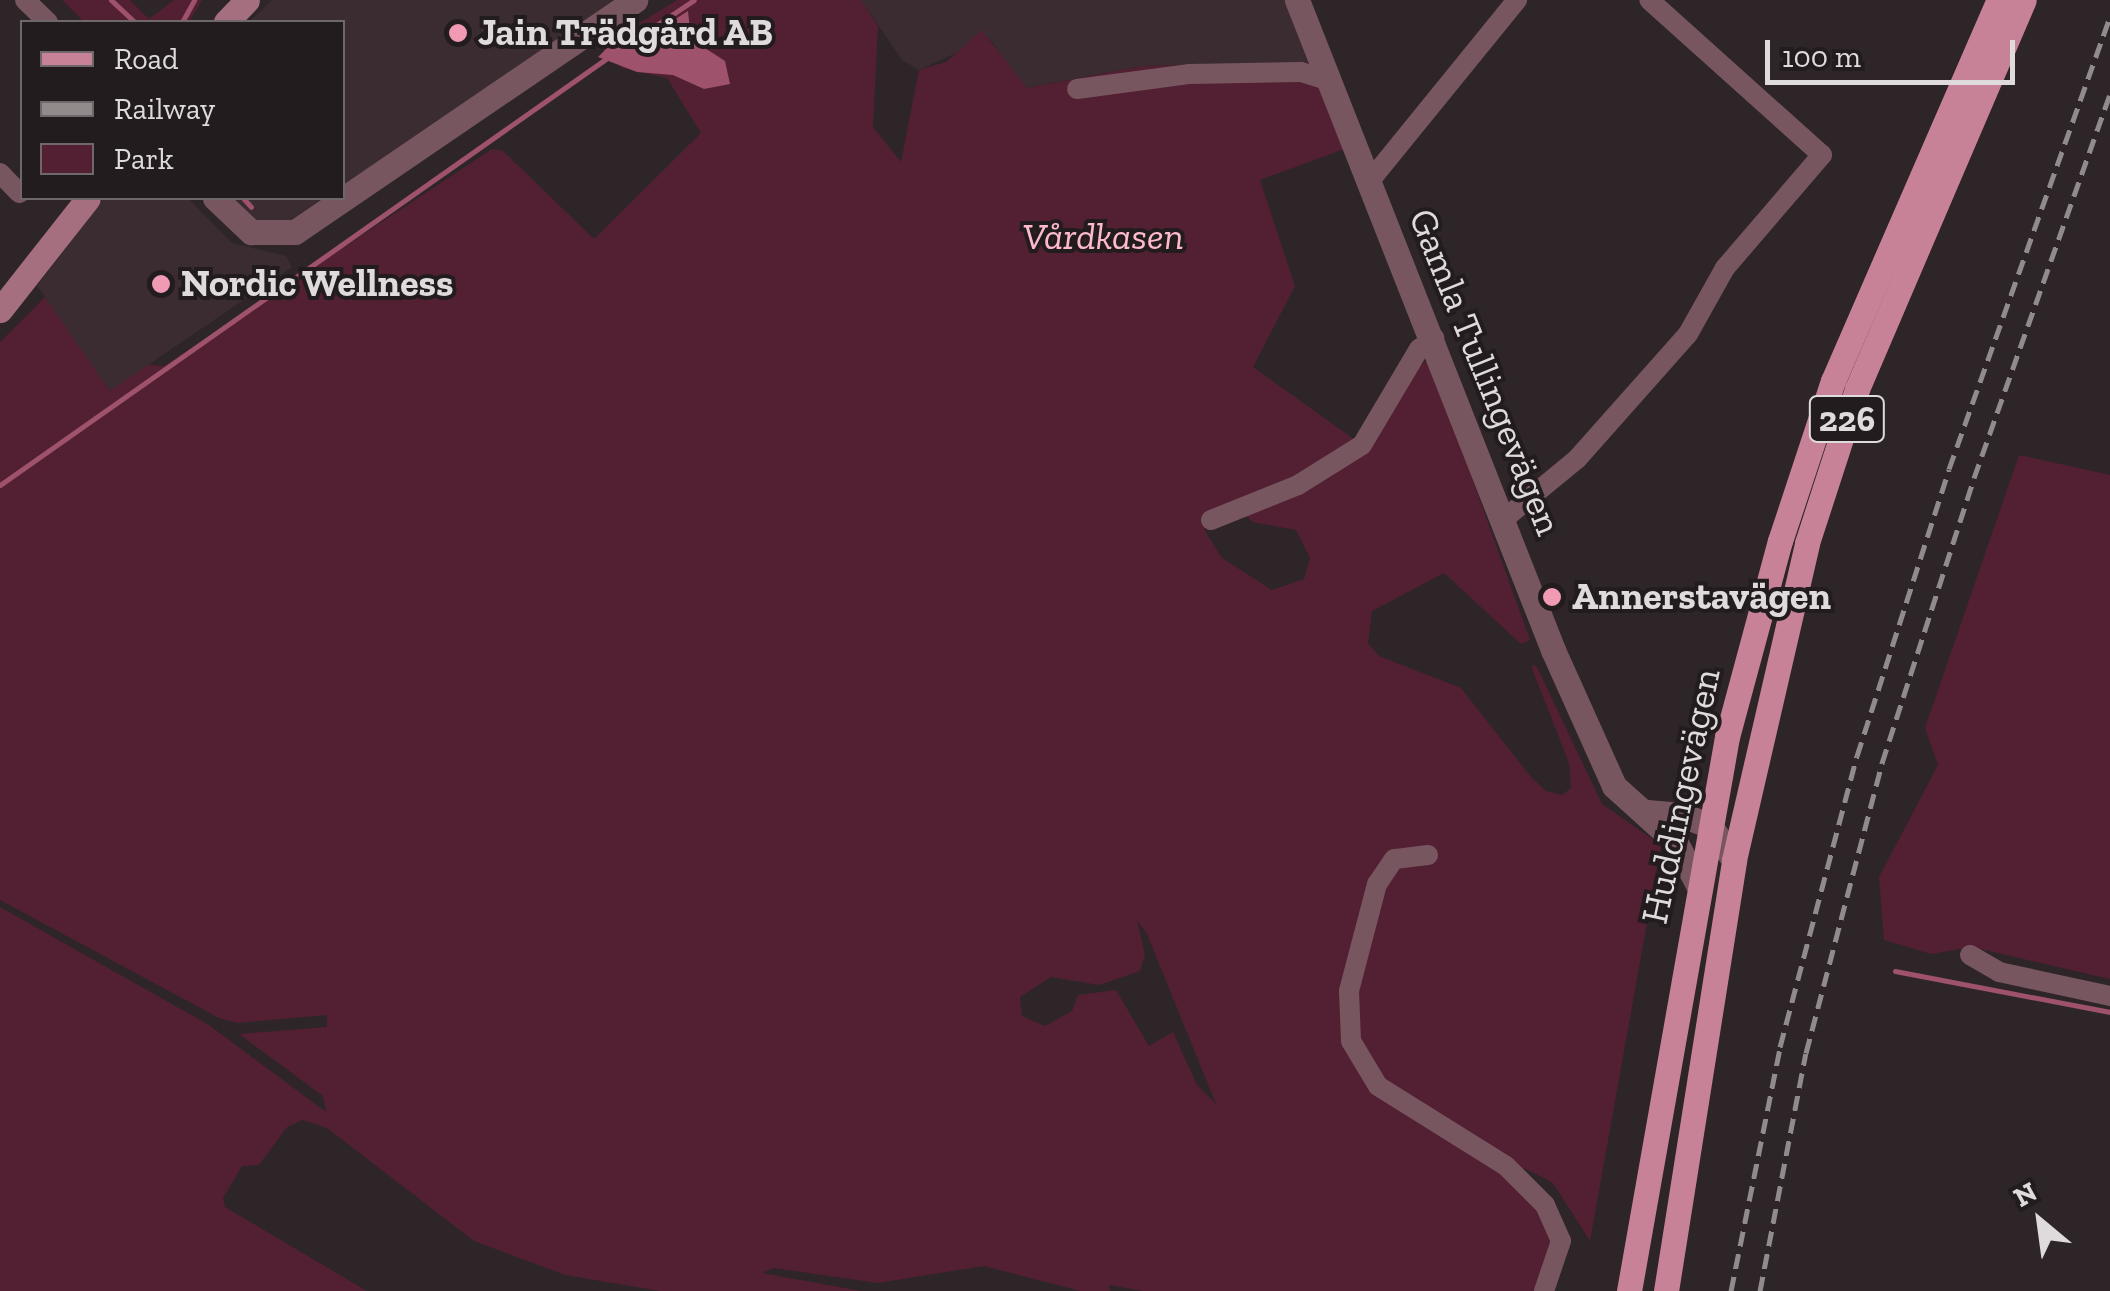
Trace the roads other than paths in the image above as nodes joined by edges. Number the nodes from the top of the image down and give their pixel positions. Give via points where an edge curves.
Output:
1 (25, 0) edge
2 (247, 0) edge
3 (635, 0) edge
4 (1297, 0) edge
5 (1516, 0) edge
6 (1999, 0) edge
7 (2024, 0) edge
8 (1662, 4) edge
9 (46, 20) edge
10 (228, 20) edge
11 (1327, 80) junction
12 (1078, 89) dead end
13 (0, 173) edge
14 (1369, 182) junction
15 (18, 193) dead end
16 (345, 198) edge
17 (86, 200) edge
18 (217, 200) edge
19 (342, 200) edge
20 (0, 310) edge
21 (1434, 338) junction
22 (1504, 519) junction
23 (1211, 520) dead end
24 (1647, 812) junction
25 (1710, 826) junction
26 (1428, 855) dead end
27 (1734, 860) junction
28 (1698, 885) junction
29 (1970, 955) dead end
30 (2110, 996) edge
31 (1544, 1291) edge
32 (1629, 1291) edge
33 (1666, 1291) edge

1 - 9 street
2 - 10 main road
3 - 16 street
4 - 11 street, Gamla Tullingevägen
5 - 14 street
6 - 25 main road, Huddingevägen / 226 via 1832,382 1780,541
7 - 27 main road, Huddingevägen / 226 via 1921,228 1851,406 1796,581
8 - 22 street via 1822,155 1726,268 1688,334 1578,460
11 - 12 street via 1301,72 1248,71
11 - 14 street, Gamla Tullingevägen
13 - 15 street
14 - 21 street, Gamla Tullingevägen
17 - 20 main road
18 - 19 street via 252,232 280,237
21 - 22 street, Gamla Tullingevägen
21 - 23 street via 1419,349 1362,445 1298,485
22 - 24 street, Gamla Tullingevägen via 1552,650 1614,786
24 - 25 street
24 - 28 street, Gamla Tullingevägen via 1675,841
25 - 27 street
25 - 28 main road, Huddingevägen / 226
26 - 31 street via 1394,859 1377,884 1348,991 1351,1042 1378,1086 1506,1166 1539,1196 1561,1241
27 - 33 main road, Huddingevägen / 226
28 - 32 main road, Huddingevägen / 226
29 - 30 street via 1999,972

